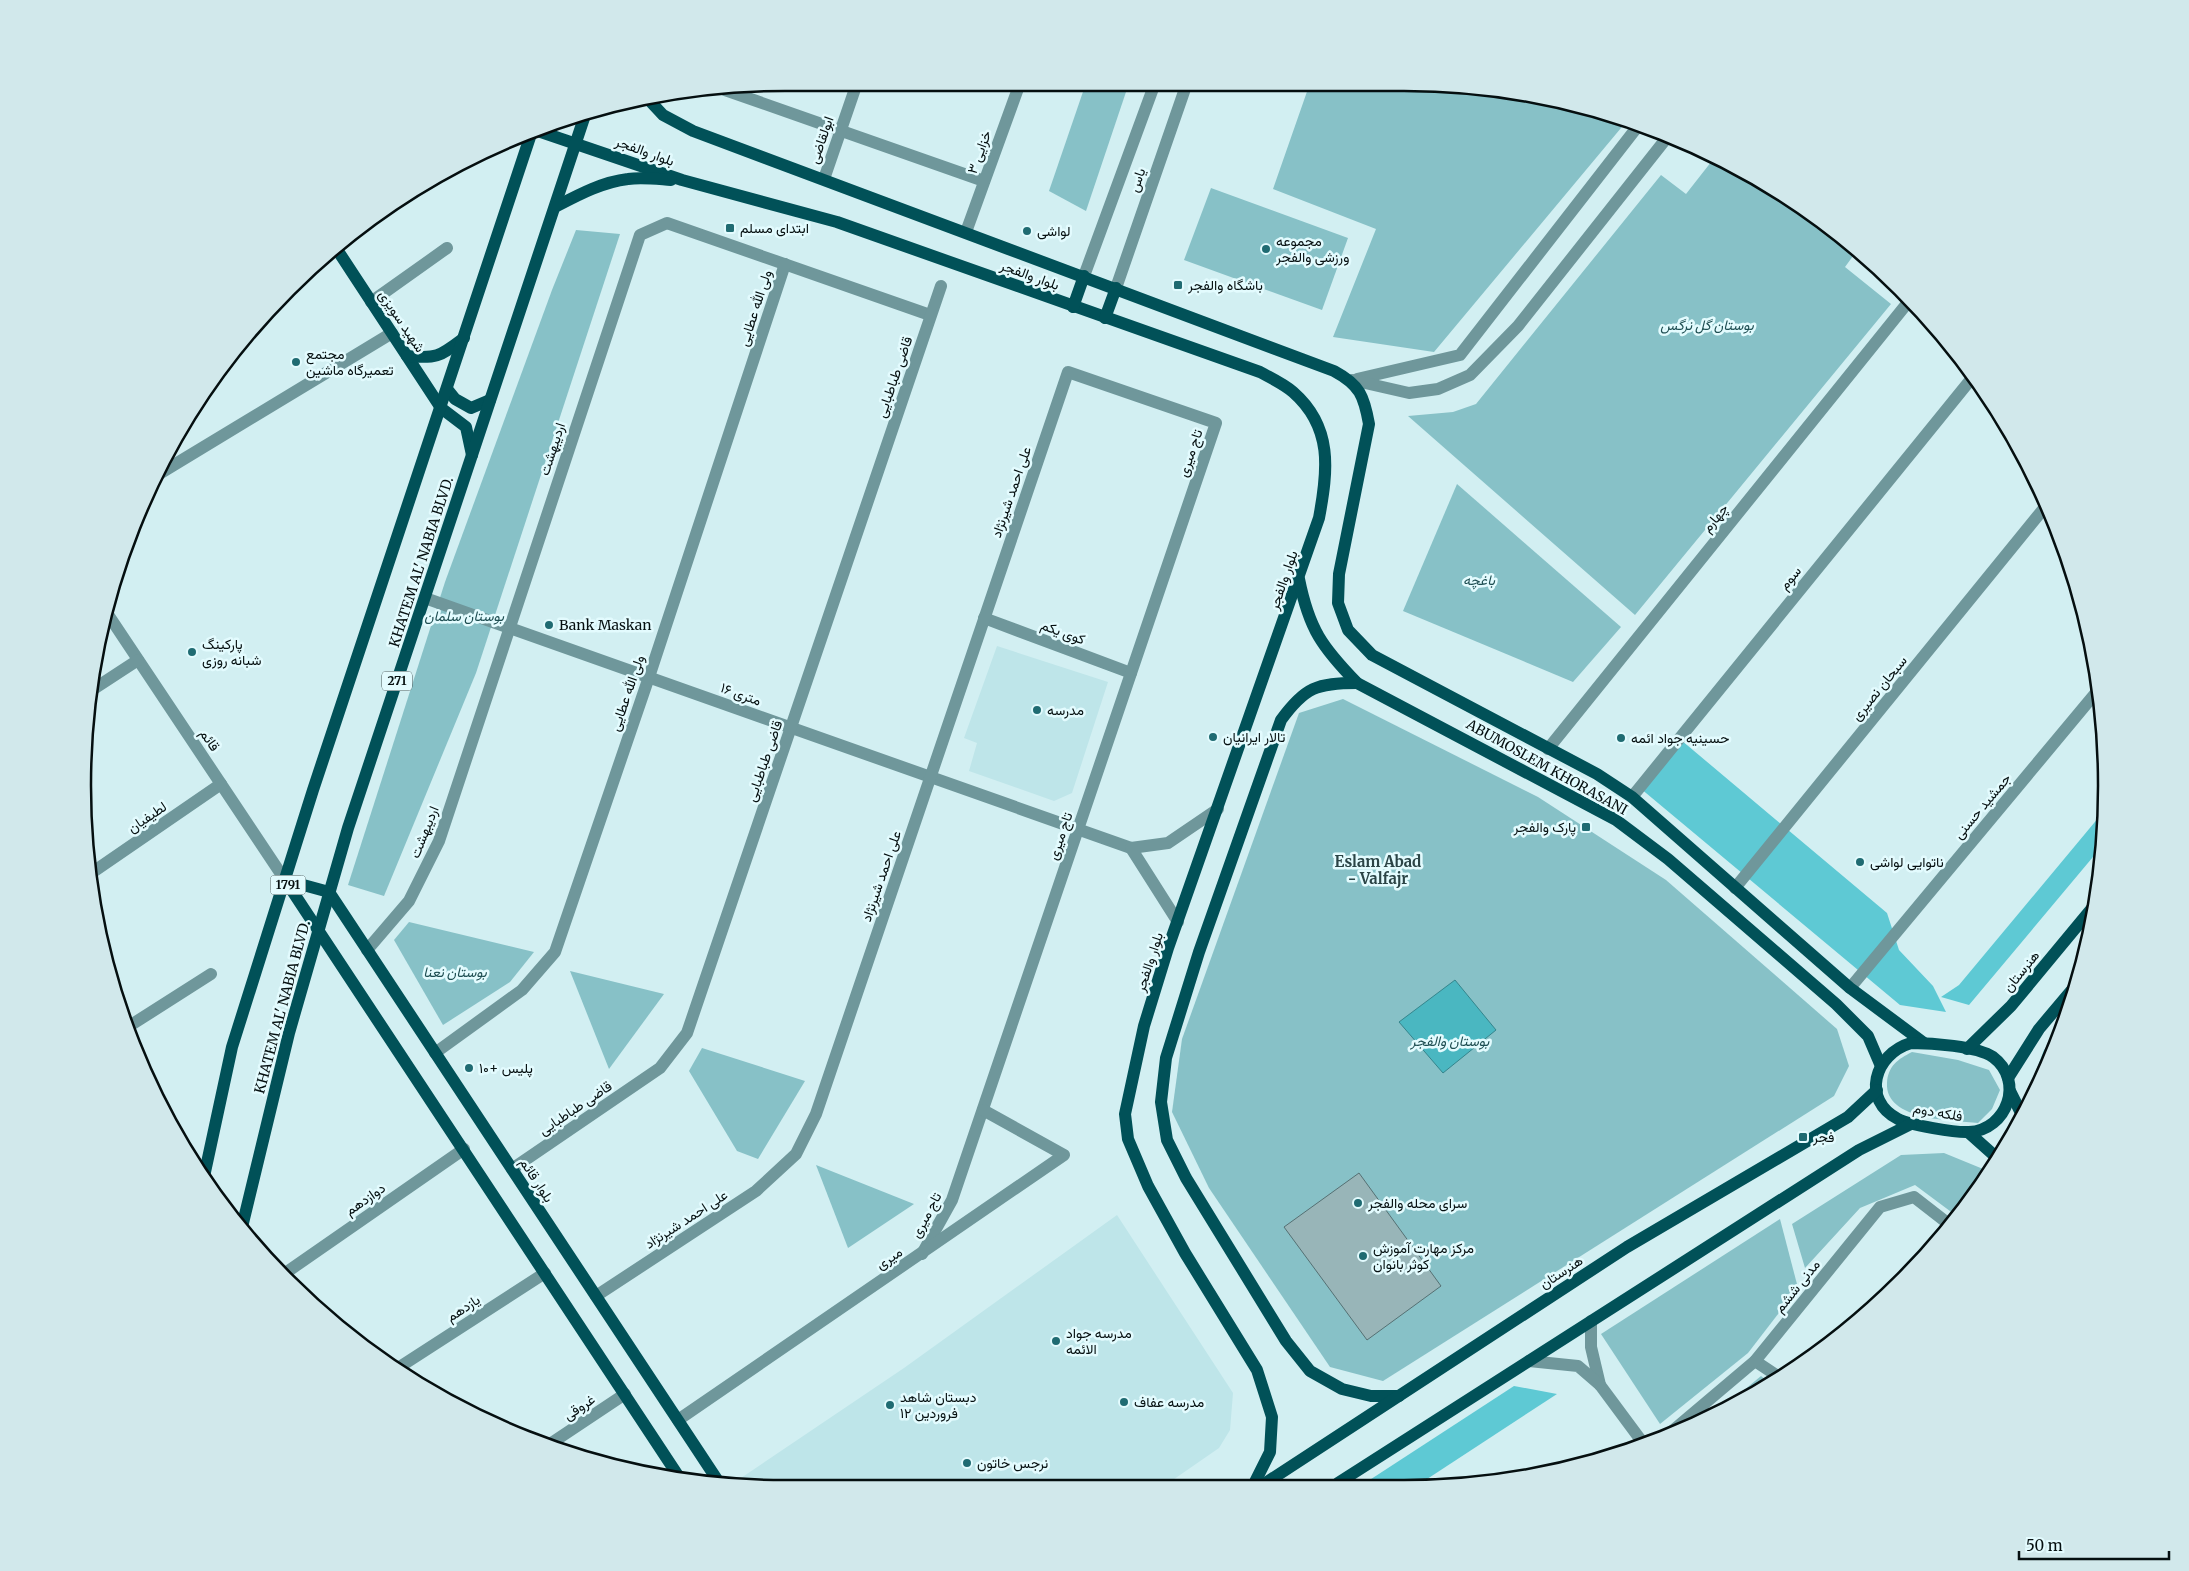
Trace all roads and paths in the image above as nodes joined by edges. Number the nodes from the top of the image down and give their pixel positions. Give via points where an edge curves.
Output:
1 (854, 91) edge
2 (1017, 91) edge
3 (1153, 91) edge
4 (1184, 91) edge
5 (735, 93) edge
6 (653, 104) edge
7 (583, 122) edge
8 (841, 130) junction
9 (1634, 131) edge
10 (547, 134) edge
11 (531, 140) edge
12 (576, 142) junction
13 (1664, 142) edge
14 (824, 179) junction
15 (682, 180) junction
16 (984, 181) junction
17 (555, 207) junction
18 (966, 232) junction
19 (447, 248) dead end
20 (340, 254) edge
21 (785, 264) junction
22 (1084, 276) junction
23 (940, 286) dead end
24 (1116, 288) junction
25 (371, 302) junction
26 (1905, 306) dead end
27 (1073, 307) junction
28 (930, 315) junction
29 (1105, 318) junction
30 (392, 333) junction
31 (464, 338) junction
32 (408, 356) junction
33 (1352, 380) junction
34 (1968, 383) edge
35 (447, 389) junction
36 (490, 400) junction
37 (441, 408) junction
38 (1216, 423) joint
39 (472, 455) junction
40 (168, 469) edge
41 (2041, 512) edge
42 (1299, 579) junction
43 (425, 598) junction
44 (984, 618) junction
45 (112, 620) edge
46 (509, 627) junction
47 (138, 660) junction
48 (1132, 673) junction
49 (649, 677) junction
50 (1357, 683) junction
51 (99, 686) edge
52 (2092, 697) edge
53 (791, 728) junction
54 (1548, 749) junction
55 (930, 777) junction
56 (221, 784) junction
57 (1632, 797) junction
58 (1218, 809) junction
59 (1079, 829) junction
60 (1131, 848) junction
61 (96, 870) edge
62 (285, 880) junction
63 (1735, 888) junction
64 (329, 892) junction
65 (2085, 917) edge
66 (1178, 922) junction
67 (318, 928) junction
68 (367, 950) junction
69 (211, 974) dead end
70 (1850, 988) junction
71 (2064, 1000) edge
72 (133, 1023) edge
73 (1924, 1043) junction
74 (1967, 1049) junction
75 (435, 1053) junction
76 (1880, 1064) junction
77 (2008, 1078) junction
78 (1877, 1090) junction
79 (2010, 1091) junction
80 (2018, 1108) edge
81 (983, 1110) junction
82 (1911, 1124) junction
83 (1968, 1132) junction
84 (464, 1149) junction
85 (1992, 1153) edge
86 (206, 1168) edge
87 (512, 1169) junction
88 (244, 1219) edge
89 (1944, 1220) edge
90 (922, 1254) junction
91 (290, 1270) edge
92 (545, 1273) junction
93 (596, 1296) junction
94 (1591, 1321) junction
95 (1755, 1361) junction
96 (1529, 1362) junction
97 (403, 1365) edge
98 (1773, 1373) edge
99 (1600, 1385) junction
100 (625, 1394) junction
101 (1399, 1396) junction
102 (1686, 1419) edge
103 (678, 1420) junction
104 (1639, 1438) edge
105 (555, 1440) edge
106 (675, 1470) edge
107 (715, 1476) edge
108 (1256, 1480) edge
109 (1270, 1480) edge
110 (1343, 1480) edge

1 - 8 street, ابولقاضی
2 - 16 street, خزایی ۳
3 - 22 street, یاس
4 - 24 street, یاس
5 - 8 street
6 - 14 main road, بلوار والفجر via 663,115 693,131
7 - 12 main road, KHATEM AL' NABIA BLVD. / 271
8 - 14 street, ابولقاضی
8 - 16 street
9 - 33 street via 1460,355
10 - 12 main road, بلوار والفجر
11 - 31 main road, KHATEM AL' NABIA BLVD.
12 - 15 main road, بلوار والفجر
12 - 17 main road, KHATEM AL' NABIA BLVD. / 271
13 - 33 street via 1518,326 1470,375 1438,389 1409,393
14 - 18 main road, بلوار والفجر
15 - 17 main road via 610,182
15 - 27 main road, بلوار والفجر via 837,222
16 - 18 street, خزایی ۳
17 - 36 main road, KHATEM AL' NABIA BLVD. / 271
18 - 22 main road, بلوار والفجر
19 - 25 street
20 - 25 main road, شهید سویزی
21 - 28 street, اردیبهشت
21 - 46 street, اردیبهشت via 667,223 640,235
21 - 49 street, ولی الله عطایی
22 - 24 main road, بلوار والفجر
22 - 27 main road
23 - 28 street, قاضی طباطبایی
24 - 29 main road
24 - 33 main road, بلوار والفجر
25 - 30 main road, شهید سویزی
26 - 54 street, چهارم
27 - 29 main road, بلوار والفجر
28 - 53 street, قاضی طباطبایی
29 - 42 main road, بلوار والفجر via 1260,372 1292,391 1313,413 1323,439 1327,475 1320,518
30 - 32 main road, شهید سویزی
30 - 40 street
31 - 32 main road via 441,356
31 - 35 main road, KHATEM AL' NABIA BLVD.
32 - 37 main road, شهید سویزی
33 - 54 main road, ABUMOSLEM KHORASANI via 1365,402 1369,424 1339,574 1338,603 1348,630 1372,655
34 - 57 street, سوم
35 - 36 main road via 455,399 471,408
35 - 37 main road, KHATEM AL' NABIA BLVD.
36 - 39 main road, KHATEM AL' NABIA BLVD. / 271
37 - 39 main road via 466,427
37 - 62 main road, KHATEM AL' NABIA BLVD.
38 - 44 street, علی احمد شیرنژاد via 1068,372
38 - 48 street, تاج میری
39 - 43 main road, KHATEM AL' NABIA BLVD. / 271
41 - 63 street, سبحان نصیری
42 - 50 main road, ABUMOSLEM KHORASANI via 1305,609 1315,632 1332,658
42 - 58 main road, بلوار والفجر
43 - 46 street, ۱۶ متری
43 - 64 main road, KHATEM AL' NABIA BLVD. / 271
44 - 48 street, کوی یکم
44 - 55 street, علی احمد شیرنژاد
45 - 47 street, قائم / 1791
46 - 49 street, ۱۶ متری
46 - 68 street, اردیبهشت via 439,842 409,901
47 - 51 street
47 - 56 street, قائم / 1791
48 - 59 street, تاج میری
49 - 53 street, ۱۶ متری
49 - 75 street, ولی الله عطایی via 555,952 522,990
50 - 76 main road, ABUMOSLEM KHORASANI via 1616,820 1668,859 1836,1004 1868,1036
50 - 101 main road via 1326,683 1311,690 1293,703 1281,720 1199,952 1166,1058 1161,1102 1167,1140 1186,1178 1286,1341 1310,1371 1342,1390 1371,1396
52 - 70 street, جمشید حسنی
53 - 55 street, ۱۶ متری
53 - 87 street, قاضی طباطبایی via 687,1034 660,1068
54 - 57 main road, ABUMOSLEM KHORASANI via 1597,774
55 - 59 street, ۱۶ متری
55 - 93 street, علی احمد شیرنژاد via 816,1114 796,1154 756,1192
56 - 61 street, لطیفیان
56 - 62 street, قائم / 1791
57 - 63 main road, ABUMOSLEM KHORASANI
58 - 60 street via 1168,843
58 - 66 main road, بلوار والفجر
59 - 60 street, ۱۶ متری
59 - 81 street, تاج میری
60 - 66 street
62 - 64 main road, 1791
62 - 67 main road, 1791
62 - 86 main road, KHATEM AL' NABIA BLVD. via 232,1047
63 - 70 main road, ABUMOSLEM KHORASANI
64 - 67 main road, KHATEM AL' NABIA BLVD. / 271
64 - 68 main road, بلوار قائم
65 - 74 main road, هنرستان via 2011,1006
66 - 108 main road, بلوار والفجر via 1144,1026 1125,1114 1128,1138 1148,1186 1257,1370 1272,1417 1270,1452
67 - 84 main road, 1791
67 - 88 main road, KHATEM AL' NABIA BLVD. / 271
68 - 75 main road, بلوار قائم
69 - 72 street
70 - 73 main road, ABUMOSLEM KHORASANI
71 - 77 main road via 2039,1029
73 - 74 main road, فلکه دوم
73 - 76 main road, فلکه دوم via 1911,1042 1899,1046
74 - 77 main road, فلکه دوم via 1993,1057
75 - 87 main road, بلوار قائم
76 - 78 main road
77 - 79 main road, فلکه دوم
78 - 82 main road, فلکه دوم via 1880,1102 1888,1112
78 - 101 main road, هنرستان via 1848,1117 1627,1247
79 - 80 main road
79 - 83 main road, فلکه دوم via 2008,1104 1993,1125
81 - 90 street, تاج میری via 952,1200
81 - 90 street, میری via 1064,1155
82 - 83 main road, فلکه دوم
82 - 94 main road via 1859,1150
83 - 85 main road
84 - 91 street, دوازدهم
84 - 92 main road, 1791
87 - 93 main road, بلوار قائم
89 - 95 street, مدنی ششم via 1914,1198 1880,1207
90 - 103 street, میری
92 - 97 street, یازدهم
92 - 100 main road, 1791
93 - 103 main road, بلوار قائم
94 - 96 main road
94 - 99 street via 1591,1347
95 - 98 street
95 - 102 street, مدنی ششم
96 - 99 street via 1578,1366
96 - 110 main road
99 - 104 street
100 - 105 street, غروقی
100 - 106 main road, 1791
101 - 109 main road, هنرستان
103 - 107 main road, بلوار قائم

